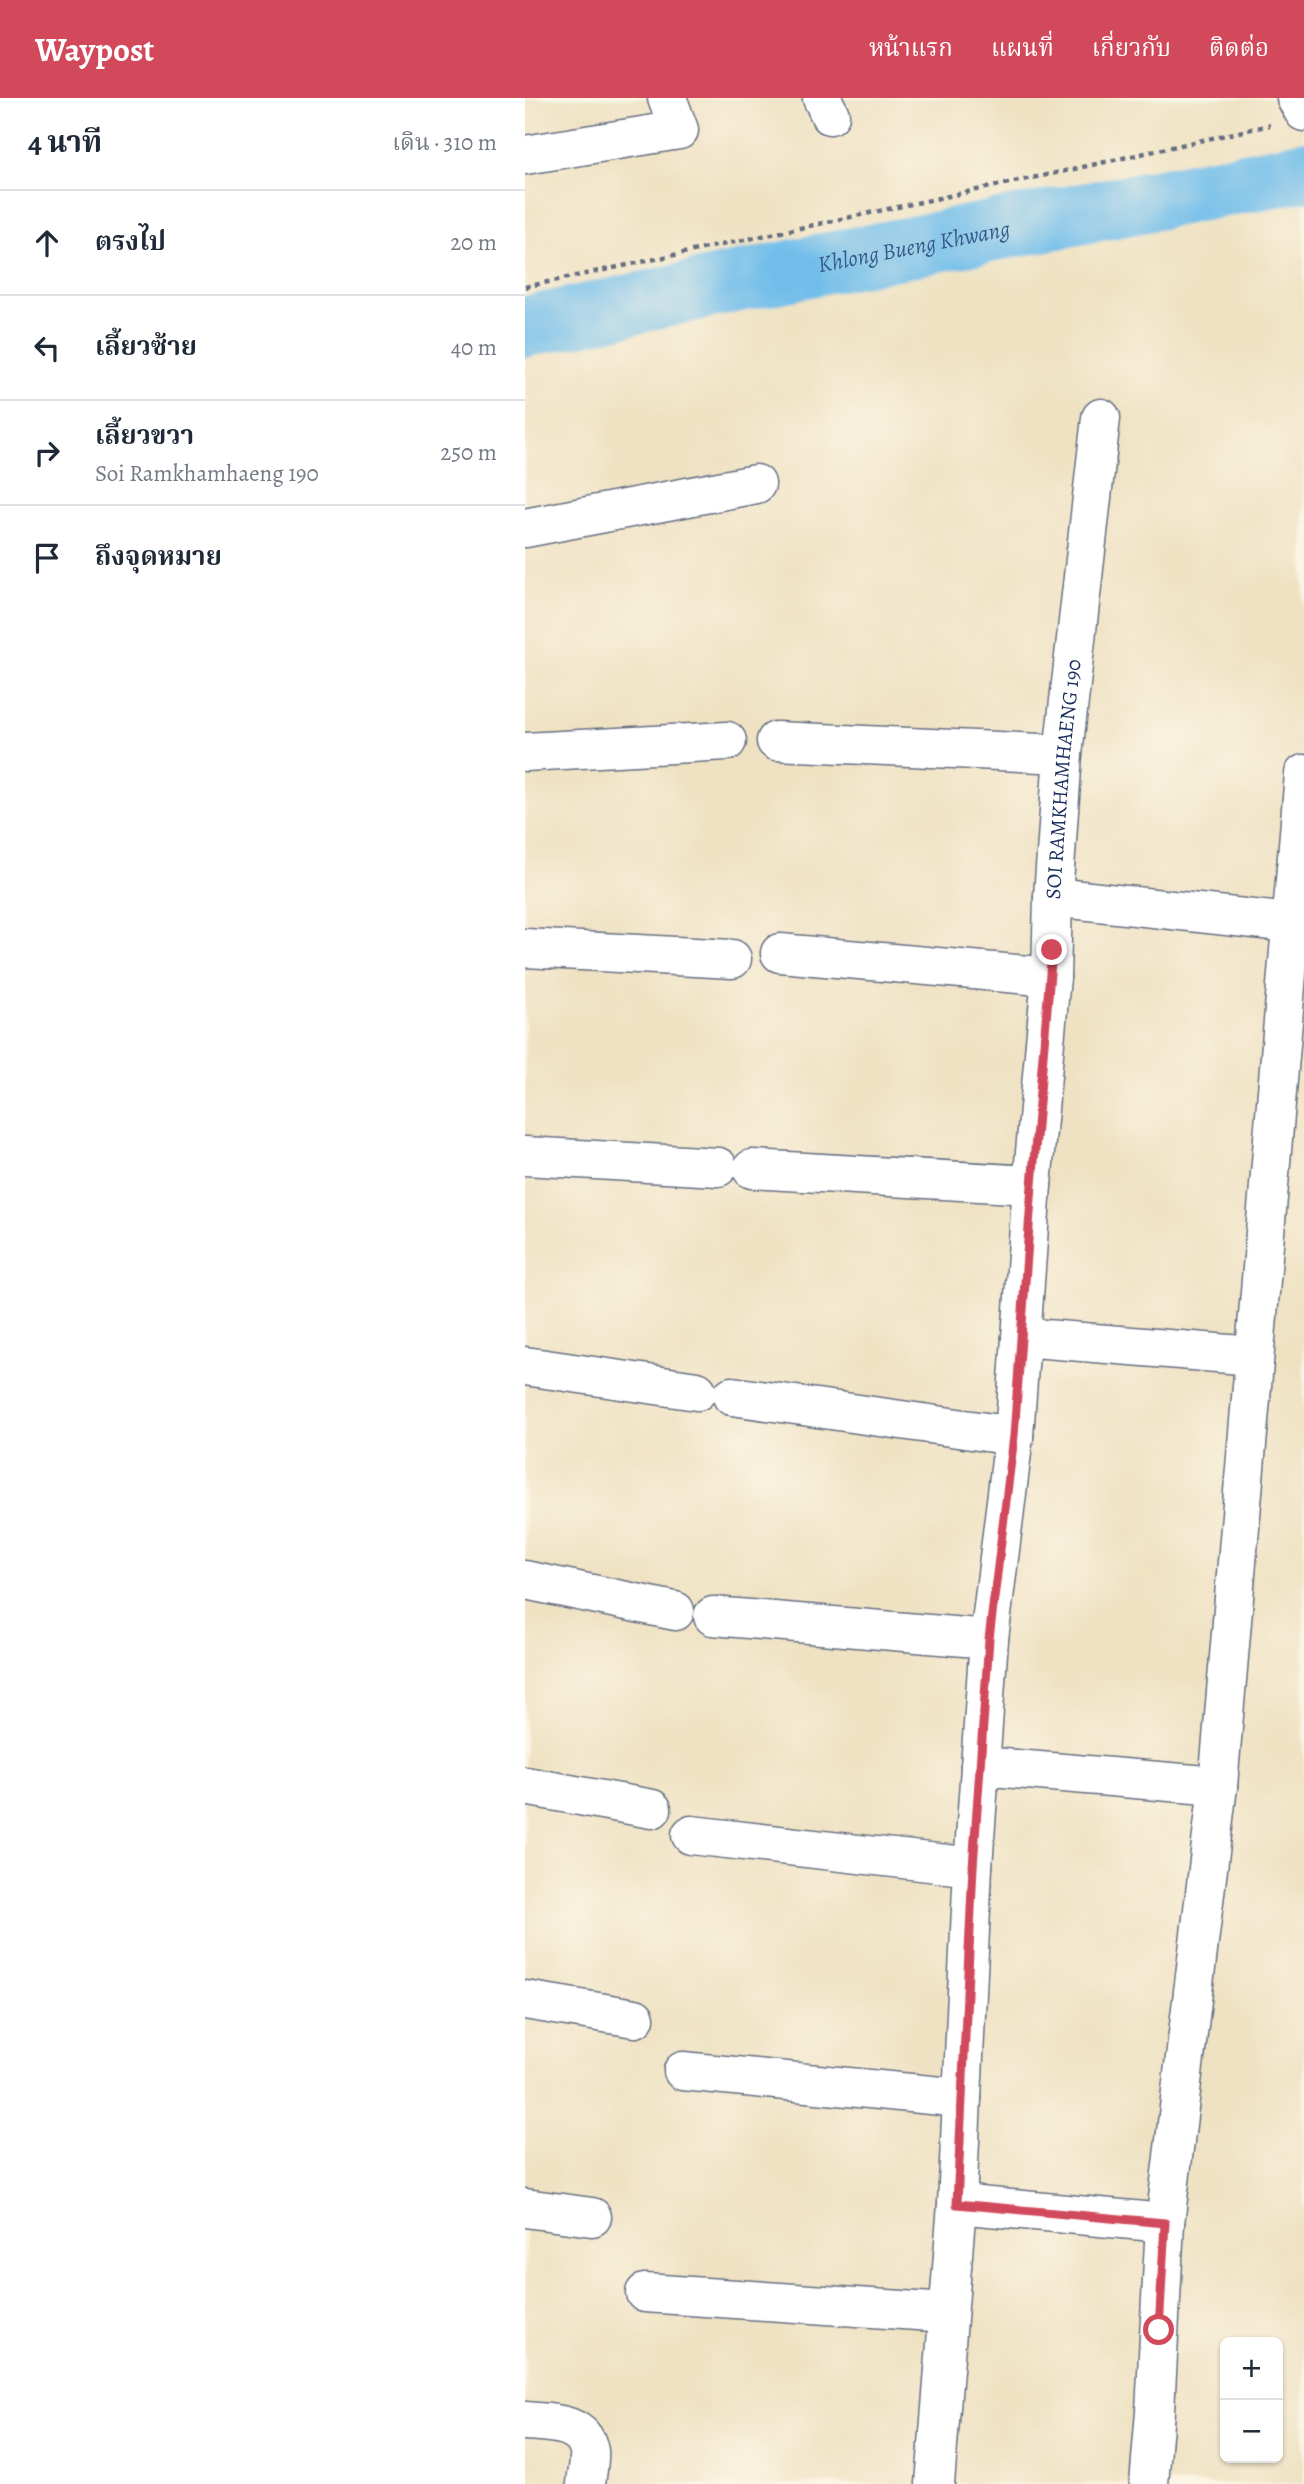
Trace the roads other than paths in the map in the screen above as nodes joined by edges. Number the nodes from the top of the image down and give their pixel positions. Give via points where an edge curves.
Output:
1 (667, 98) edge
2 (525, 155) edge
3 (1101, 418) dead end
4 (756, 484) dead end
5 (525, 528) edge
6 (727, 741) dead end
7 (776, 741) dead end
8 (525, 752) edge
9 (1063, 754) junction
10 (1304, 774) edge
11 (1053, 897) junction
12 (1291, 923) junction
13 (525, 948) edge
14 (780, 953) dead end
15 (732, 959) dead end
16 (1051, 976) junction
17 (525, 1156) edge
18 (1032, 1185) junction
19 (1021, 1337) junction
20 (1254, 1356) junction
21 (525, 1366) edge
22 (1014, 1436) junction
23 (525, 1580) edge
24 (675, 1611) dead end
25 (713, 1616) dead end
26 (989, 1639) junction
27 (980, 1766) junction
28 (525, 1786) edge
29 (1218, 1786) junction
30 (653, 1809) dead end
31 (691, 1835) dead end
32 (973, 1867) junction
33 (525, 2000) edge
34 (635, 2018) dead end
35 (683, 2071) dead end
36 (962, 2098) junction
37 (957, 2204) junction
38 (525, 2208) edge
39 (592, 2217) dead end
40 (1165, 2223) junction
41 (645, 2294) dead end
42 (948, 2314) junction
43 (525, 2421) edge
44 (586, 2484) edge
45 (935, 2484) edge
46 (1149, 2484) edge

1 - 2 street via 679,130
3 - 9 street, SOI RAMKHAMHAENG 190
4 - 5 street
6 - 8 street
7 - 9 street
9 - 11 street, SOI RAMKHAMHAENG 190
10 - 12 street
11 - 12 street
11 - 16 street, SOI RAMKHAMHAENG 190
12 - 20 street
13 - 15 street
14 - 16 street
16 - 18 street, SOI RAMKHAMHAENG 190
17 - 18 street
18 - 19 street, SOI RAMKHAMHAENG 190
19 - 20 street
19 - 22 street, SOI RAMKHAMHAENG 190
20 - 29 street
21 - 22 street
22 - 26 street, SOI RAMKHAMHAENG 190
23 - 24 street
25 - 26 street
26 - 27 street, SOI RAMKHAMHAENG 190
27 - 29 street
27 - 32 street, SOI RAMKHAMHAENG 190
28 - 30 street
29 - 40 street
31 - 32 street
32 - 36 street, SOI RAMKHAMHAENG 190
33 - 34 street
35 - 36 street
36 - 37 street, SOI RAMKHAMHAENG 190
37 - 40 street
37 - 42 street, SOI RAMKHAMHAENG 190
38 - 39 street
40 - 46 street
41 - 42 street
42 - 45 street, SOI RAMKHAMHAENG 190
43 - 44 street via 565,2425 580,2434 589,2450

